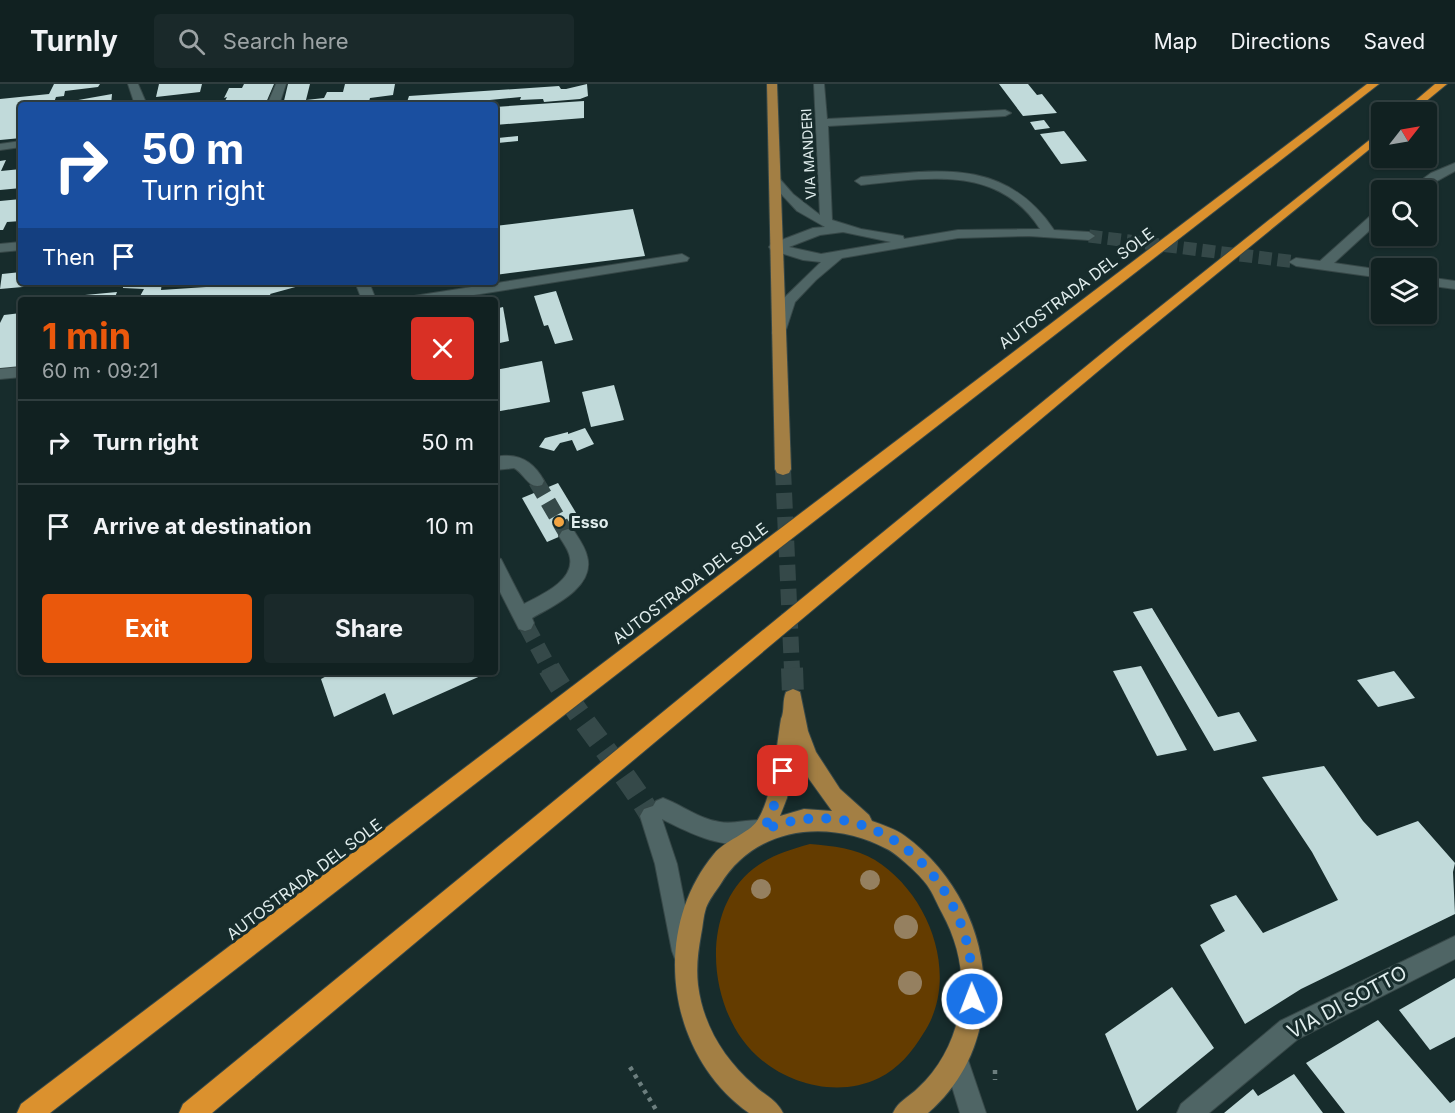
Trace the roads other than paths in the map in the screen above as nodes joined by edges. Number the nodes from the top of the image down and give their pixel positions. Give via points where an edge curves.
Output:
1 (133, 84) edge
2 (281, 84) edge
3 (772, 84) edge
4 (819, 84) edge
5 (1374, 84) edge
6 (1442, 84) edge
7 (140, 102) edge
8 (274, 102) edge
9 (1420, 102) edge
10 (1005, 113) dead end
11 (822, 123) junction
12 (1371, 142) edge
13 (18, 144) edge
14 (0, 147) edge
15 (1455, 167) edge
16 (1429, 180) edge
17 (775, 181) junction
18 (861, 181) dead end
19 (1371, 222) edge
20 (826, 223) junction
21 (841, 229) junction
22 (1050, 234) junction
23 (1089, 236) tunnel mouth
24 (912, 242) junction
25 (18, 246) edge
26 (0, 248) edge
27 (776, 248) junction
28 (837, 256) junction
29 (682, 258) dead end
30 (1296, 262) tunnel mouth
31 (1323, 266) junction
32 (1371, 273) edge
33 (1437, 283) edge
34 (1455, 285) edge
35 (433, 297) edge
36 (779, 333) junction
37 (18, 372) edge
38 (0, 374) edge
39 (498, 463) edge
40 (783, 469) tunnel mouth
41 (536, 481) tunnel mouth
42 (568, 536) tunnel mouth
43 (498, 570) edge
44 (764, 830) junction
45 (877, 830) junction
46 (1455, 947) edge
47 (685, 969) junction
48 (956, 1060) junction
49 (911, 1112) edge
50 (30, 1113) edge
51 (192, 1113) edge
52 (770, 1113) edge
53 (973, 1113) edge
54 (1190, 1113) edge

1 - 7 street
2 - 8 street
3 - 17 main road
4 - 11 street, VIA MANDERI
5 - 50 highway, AUTOSTRADA DEL SOLE
6 - 9 highway
10 - 11 street
11 - 20 street, VIA MANDERI
12 - 51 highway
13 - 14 street
15 - 16 street
17 - 20 street via 802,210
17 - 27 main road
18 - 22 street via 938,174 989,181 1009,190 1032,208
19 - 31 street
20 - 21 street
21 - 24 street
21 - 27 street via 818,231
22 - 23 street
22 - 24 street via 958,234
24 - 28 street
25 - 26 street
27 - 28 street via 803,256
27 - 36 main road
28 - 36 street via 789,301
29 - 35 street
30 - 31 street
31 - 32 street
33 - 34 street
36 - 40 main road
37 - 38 street
39 - 41 street via 512,461 527,468
42 - 43 street via 579,559 575,579 523,620
44 - 45 main road via 795,820 827,818
44 - 45 main road via 781,780 793,697 799,735 818,775 856,819
44 - 47 main road via 737,847 706,884 688,933
44 - 47 street via 742,834 706,831 657,812
45 - 48 main road via 915,855 931,872 957,912 966,936 972,1011
46 - 54 street, VIA DI SOTTO via 1289,1030
47 - 52 main road via 694,1019 704,1043 718,1066 754,1103
48 - 49 main road via 937,1087
48 - 53 street

